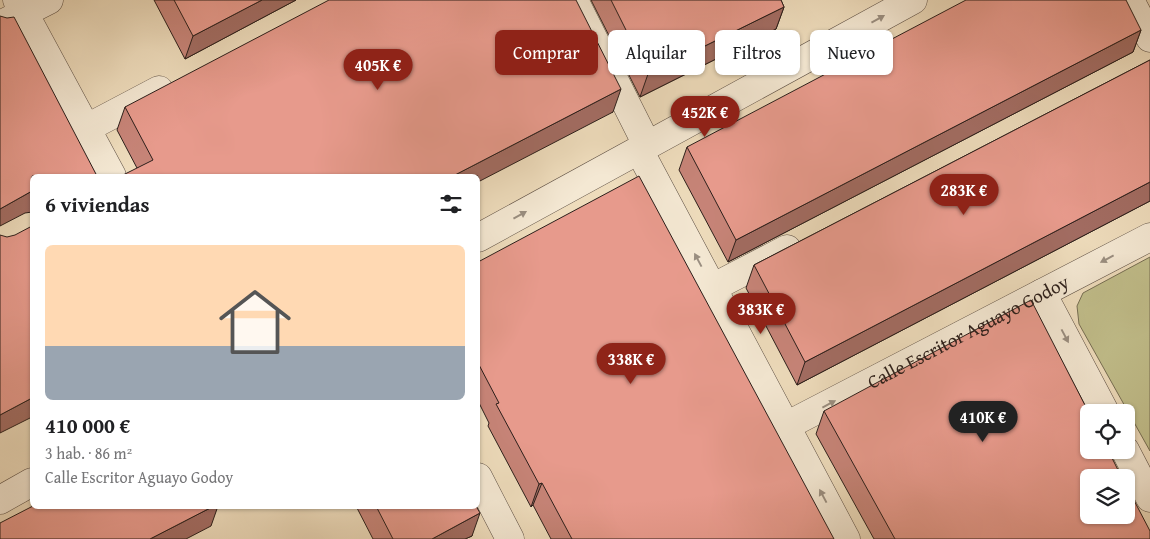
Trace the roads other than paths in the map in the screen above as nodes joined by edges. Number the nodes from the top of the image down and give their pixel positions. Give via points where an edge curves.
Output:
1 (49, 0) edge
2 (912, 0) edge
3 (1130, 0) edge
4 (582, 3) edge
5 (21, 6) edge
6 (0, 25) edge
7 (1150, 38) edge
8 (184, 77) edge
9 (87, 128) junction
10 (643, 148) junction
11 (111, 174) edge
12 (480, 237) edge
13 (1150, 237) edge
14 (809, 238) edge
15 (712, 288) junction
16 (1042, 293) junction
17 (1101, 404) edge
18 (786, 426) junction
19 (1130, 459) edge
20 (480, 481) edge
21 (30, 483) edge
22 (1150, 498) edge
23 (0, 500) edge
24 (510, 539) edge
25 (846, 539) edge

1 - 5 street
10 -> 2 street
3 - 7 street
4 - 10 street
5 - 6 street
5 - 9 street
8 - 9 street
9 - 11 street
12 -> 10 street
15 -> 10 street
13 -> 16 street, Calle Escritor Aguayo Godoy
14 - 15 street
15 - 18 street
16 -> 17 street
18 -> 16 street, Calle Escritor Aguayo Godoy
25 -> 18 street
19 - 22 street
20 - 24 street
21 - 23 street

